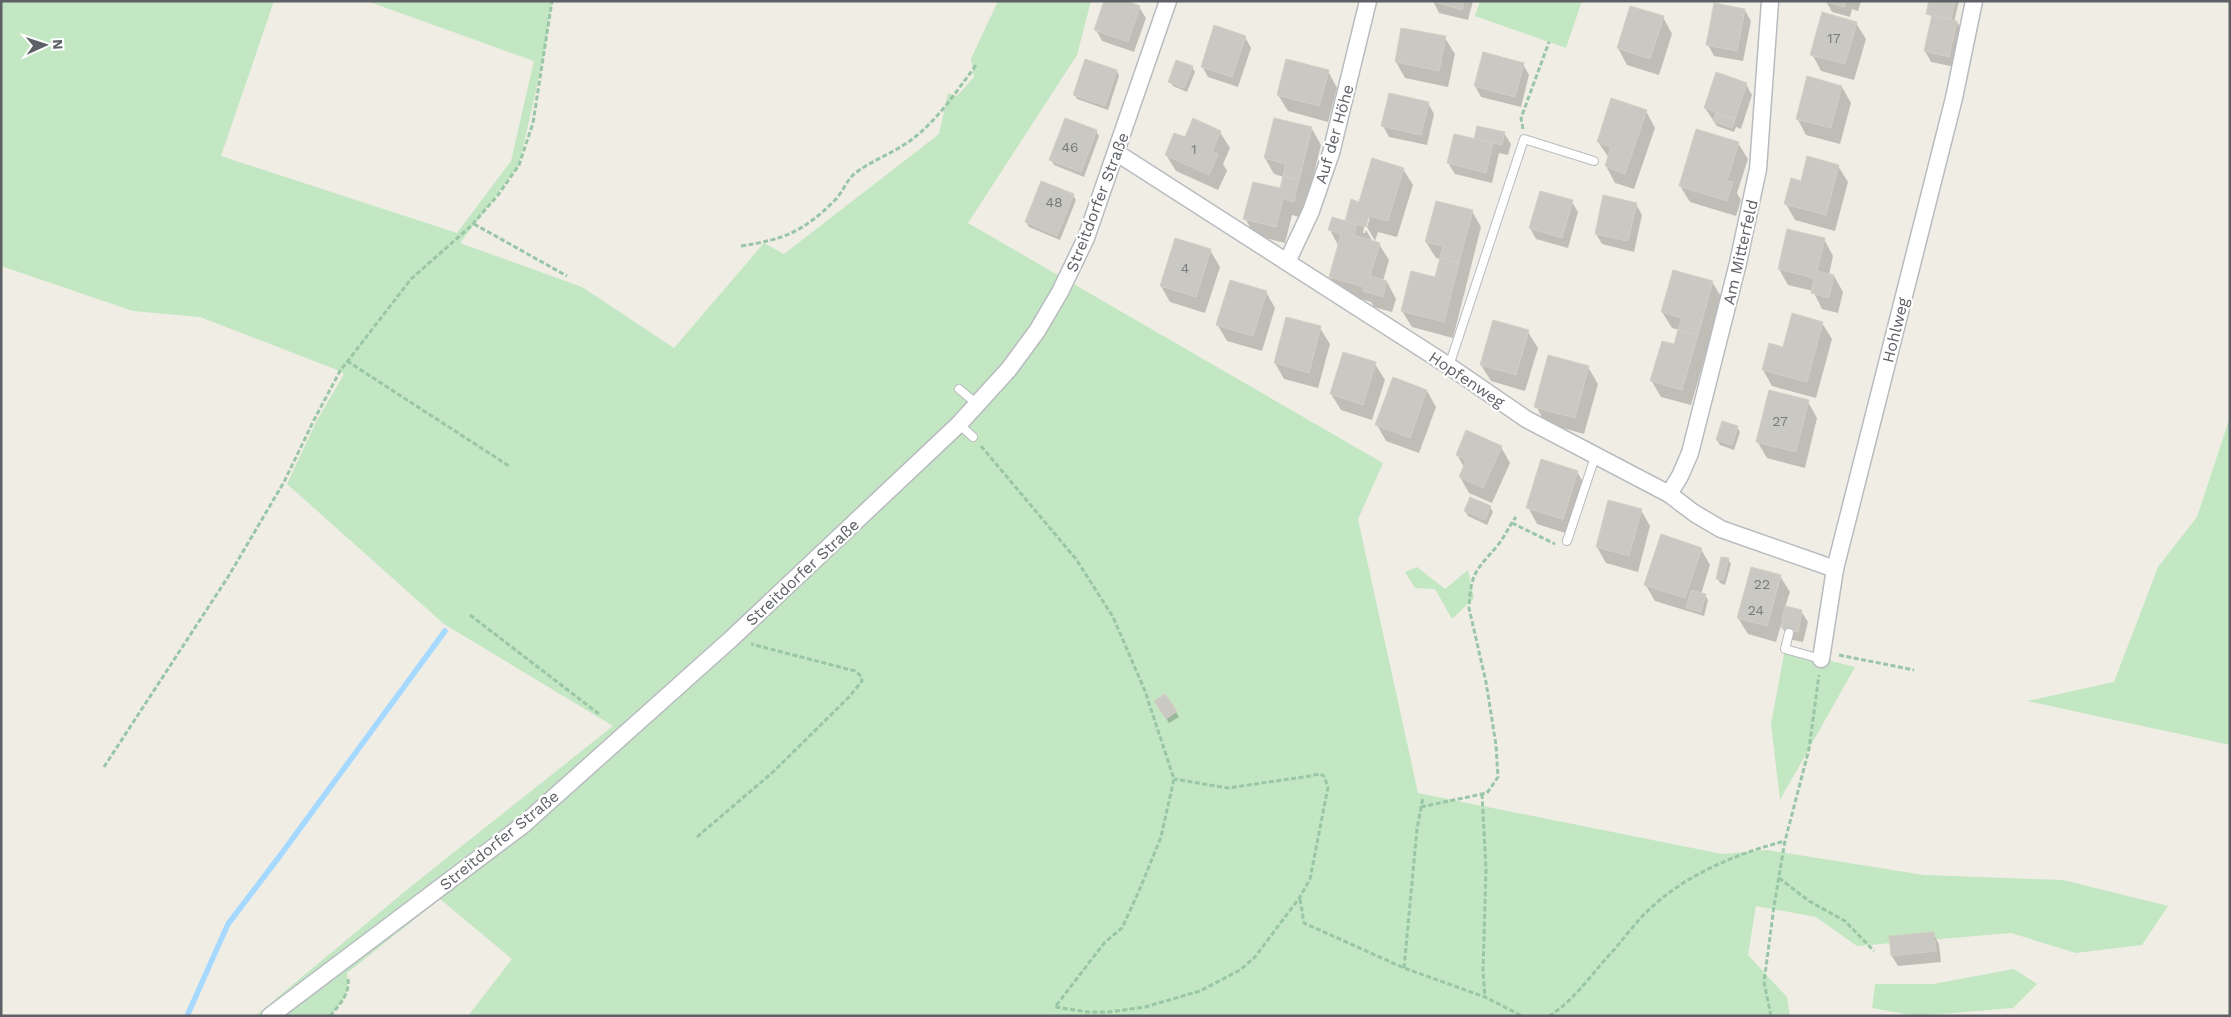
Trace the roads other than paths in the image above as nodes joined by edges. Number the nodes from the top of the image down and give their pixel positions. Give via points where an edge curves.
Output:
1 (1168, 1) edge
2 (1368, 1) edge
3 (1770, 1) edge
4 (1974, 1) edge
5 (1117, 153) junction
6 (1594, 161) dead end
7 (1287, 262) junction
8 (1449, 366) junction
9 (959, 389) dead end
10 (977, 404) junction
11 (958, 424) junction
12 (973, 437) road end
13 (1595, 457) junction
14 (1669, 494) junction
15 (1567, 541) road end
16 (1835, 569) junction
17 (1789, 633) dead end
18 (1822, 659) joint
19 (270, 1016) edge

1 - 5 street, Streitdorfer Straße
2 - 7 street, Auf der Höhe via 1331,153 1311,211
3 - 14 street, Am Mitterfeld via 1762,135 1752,204 1690,454
4 - 16 street, Hohlweg via 1954,98
5 - 7 street, Hopfenweg
5 - 10 street, Streitdorfer Straße via 1086,238 1060,292 1009,369
6 - 8 lane via 1524,139
7 - 8 street, Hopfenweg
8 - 13 street, Hopfenweg via 1526,419
9 - 10 lane
10 - 11 street, Streitdorfer Straße
11 - 12 lane
11 - 19 street, Streitdorfer Straße via 523,825
13 - 14 street, Hopfenweg
13 - 15 lane
14 - 16 street, Hopfenweg via 1720,529
16 - 18 street, Hohlweg
17 - 18 lane via 1785,649

